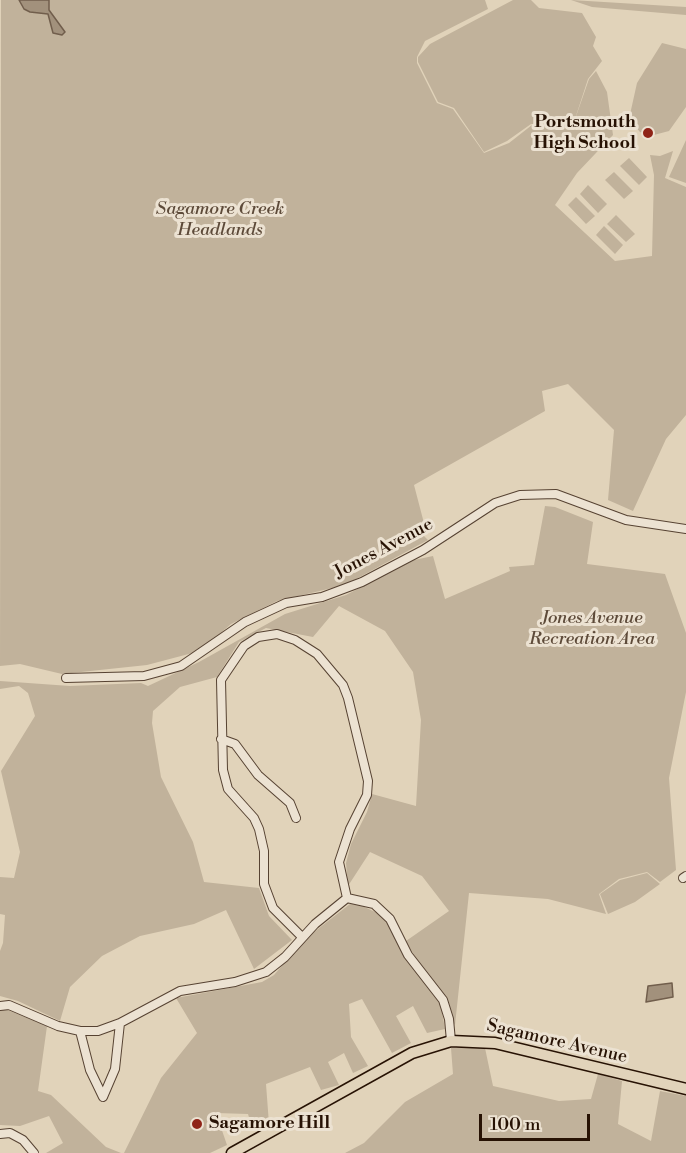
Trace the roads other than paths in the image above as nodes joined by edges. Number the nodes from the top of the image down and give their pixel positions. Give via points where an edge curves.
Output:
1 (686, 529) edge
2 (66, 678) dead end
3 (220, 739) junction
4 (296, 818) dead end
5 (347, 898) junction
6 (302, 937) junction
7 (0, 1006) edge
8 (120, 1023) junction
9 (80, 1031) junction
10 (451, 1041) junction
11 (686, 1089) edge
12 (0, 1134) edge
13 (34, 1153) edge
14 (232, 1153) edge

1 - 2 street, Jones Avenue via 626,520 556,494 520,495 495,503 423,550 362,582 322,597 286,603 245,622 181,666 144,676
3 - 4 street via 235,744 254,770 290,803
3 - 5 street via 221,680 244,646 258,637 277,634 295,640 317,654 335,675 348,699 368,781 367,795 339,862
3 - 6 street via 228,789 254,818 261,835 268,897 273,908
5 - 6 street
5 - 10 street via 374,904 390,919 408,955 443,1000
6 - 8 street via 266,972 235,982 180,991
7 - 9 street via 9,1005
8 - 9 street
8 - 9 street via 115,1069 103,1097 90,1070
10 - 11 main road, Sagamore Avenue via 495,1043
10 - 14 main road, Sagamore Avenue via 412,1053
12 - 13 street via 10,1133 23,1140

